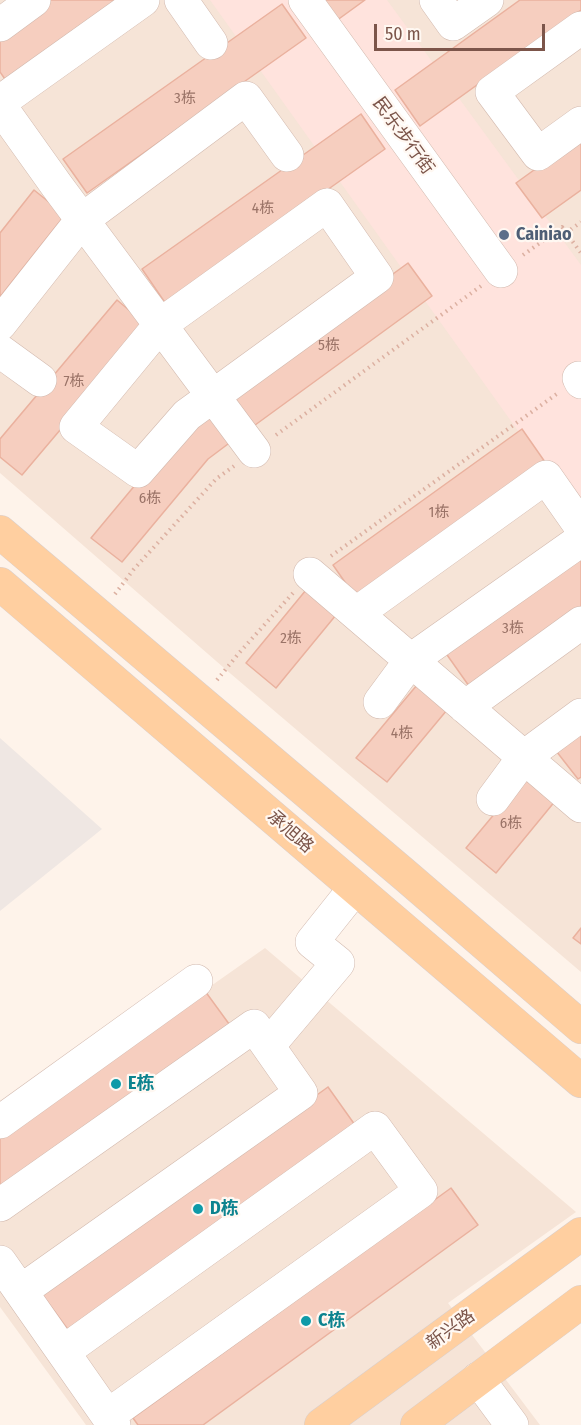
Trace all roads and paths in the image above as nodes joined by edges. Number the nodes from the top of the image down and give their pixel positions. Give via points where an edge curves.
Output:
1 (34, 0) edge
2 (143, 0) edge
3 (181, 0) edge
4 (305, 0) edge
5 (436, 0) edge
6 (488, 0) edge
7 (0, 25) edge
8 (581, 28) edge
9 (211, 43) dead end
10 (0, 104) edge
11 (581, 123) edge
12 (286, 155) dead end
13 (82, 220) junction
14 (581, 222) edge
15 (566, 233) junction
16 (581, 254) edge
17 (501, 272) junction
18 (0, 324) edge
19 (160, 325) junction
20 (0, 351) edge
21 (40, 380) dead end
22 (580, 380) edge
23 (213, 397) junction
24 (254, 451) junction
25 (581, 527) edge
26 (0, 532) edge
27 (581, 540) edge
28 (310, 574) junction
29 (0, 584) edge
30 (357, 614) junction
31 (98, 615) junction
32 (581, 623) edge
33 (411, 660) junction
34 (199, 701) junction
35 (380, 702) dead end
36 (465, 707) junction
37 (581, 715) edge
38 (524, 757) junction
39 (578, 798) edge
40 (493, 799) dead end
41 (355, 888) junction
42 (196, 981) dead end
43 (581, 1028) edge
44 (268, 1046) junction
45 (581, 1081) edge
46 (0, 1122) edge
47 (0, 1205) edge
48 (581, 1234) edge
49 (0, 1262) edge
50 (21, 1291) junction
51 (581, 1302) edge
52 (63, 1352) junction
53 (478, 1379) junction
54 (112, 1419) edge
55 (321, 1425) edge
56 (417, 1425) edge
57 (512, 1425) edge

1 - 7 street
2 - 10 street
3 - 9 street
4 - 17 street, 民乐步行街
5 - 6 street via 453,24
8 - 11 street via 492,92 538,154
10 - 13 street
12 - 13 street via 246,98
13 - 18 street
13 - 19 street
14 - 15 path
15 - 16 path
15 - 17 path via 562,227
17 - 24 path
19 - 23 street
19 - 23 street via 75,427 138,471 188,415
19 - 23 street via 327,205 377,277
20 - 21 street
22 - 28 path
23 - 24 street
24 - 31 path via 216,479
25 - 30 street via 546,477
26 - 31 main road
27 - 33 street
28 - 30 street
28 - 34 path
29 - 41 main road, 承旭路
30 - 33 street
31 - 34 main road
32 - 36 street
33 - 35 street
33 - 36 street
34 - 43 main road
36 - 38 street
37 - 38 street
38 - 39 street
38 - 40 street
41 - 44 street via 312,942 338,963
41 - 45 main road, 承旭路
42 - 46 street
44 - 47 street via 254,1026
44 - 50 street via 301,1093
48 - 55 main road, 新兴路
49 - 50 street
50 - 52 street
51 - 53 main road
52 - 54 street
52 - 54 street via 375,1128 421,1191
53 - 56 main road
53 - 57 street

